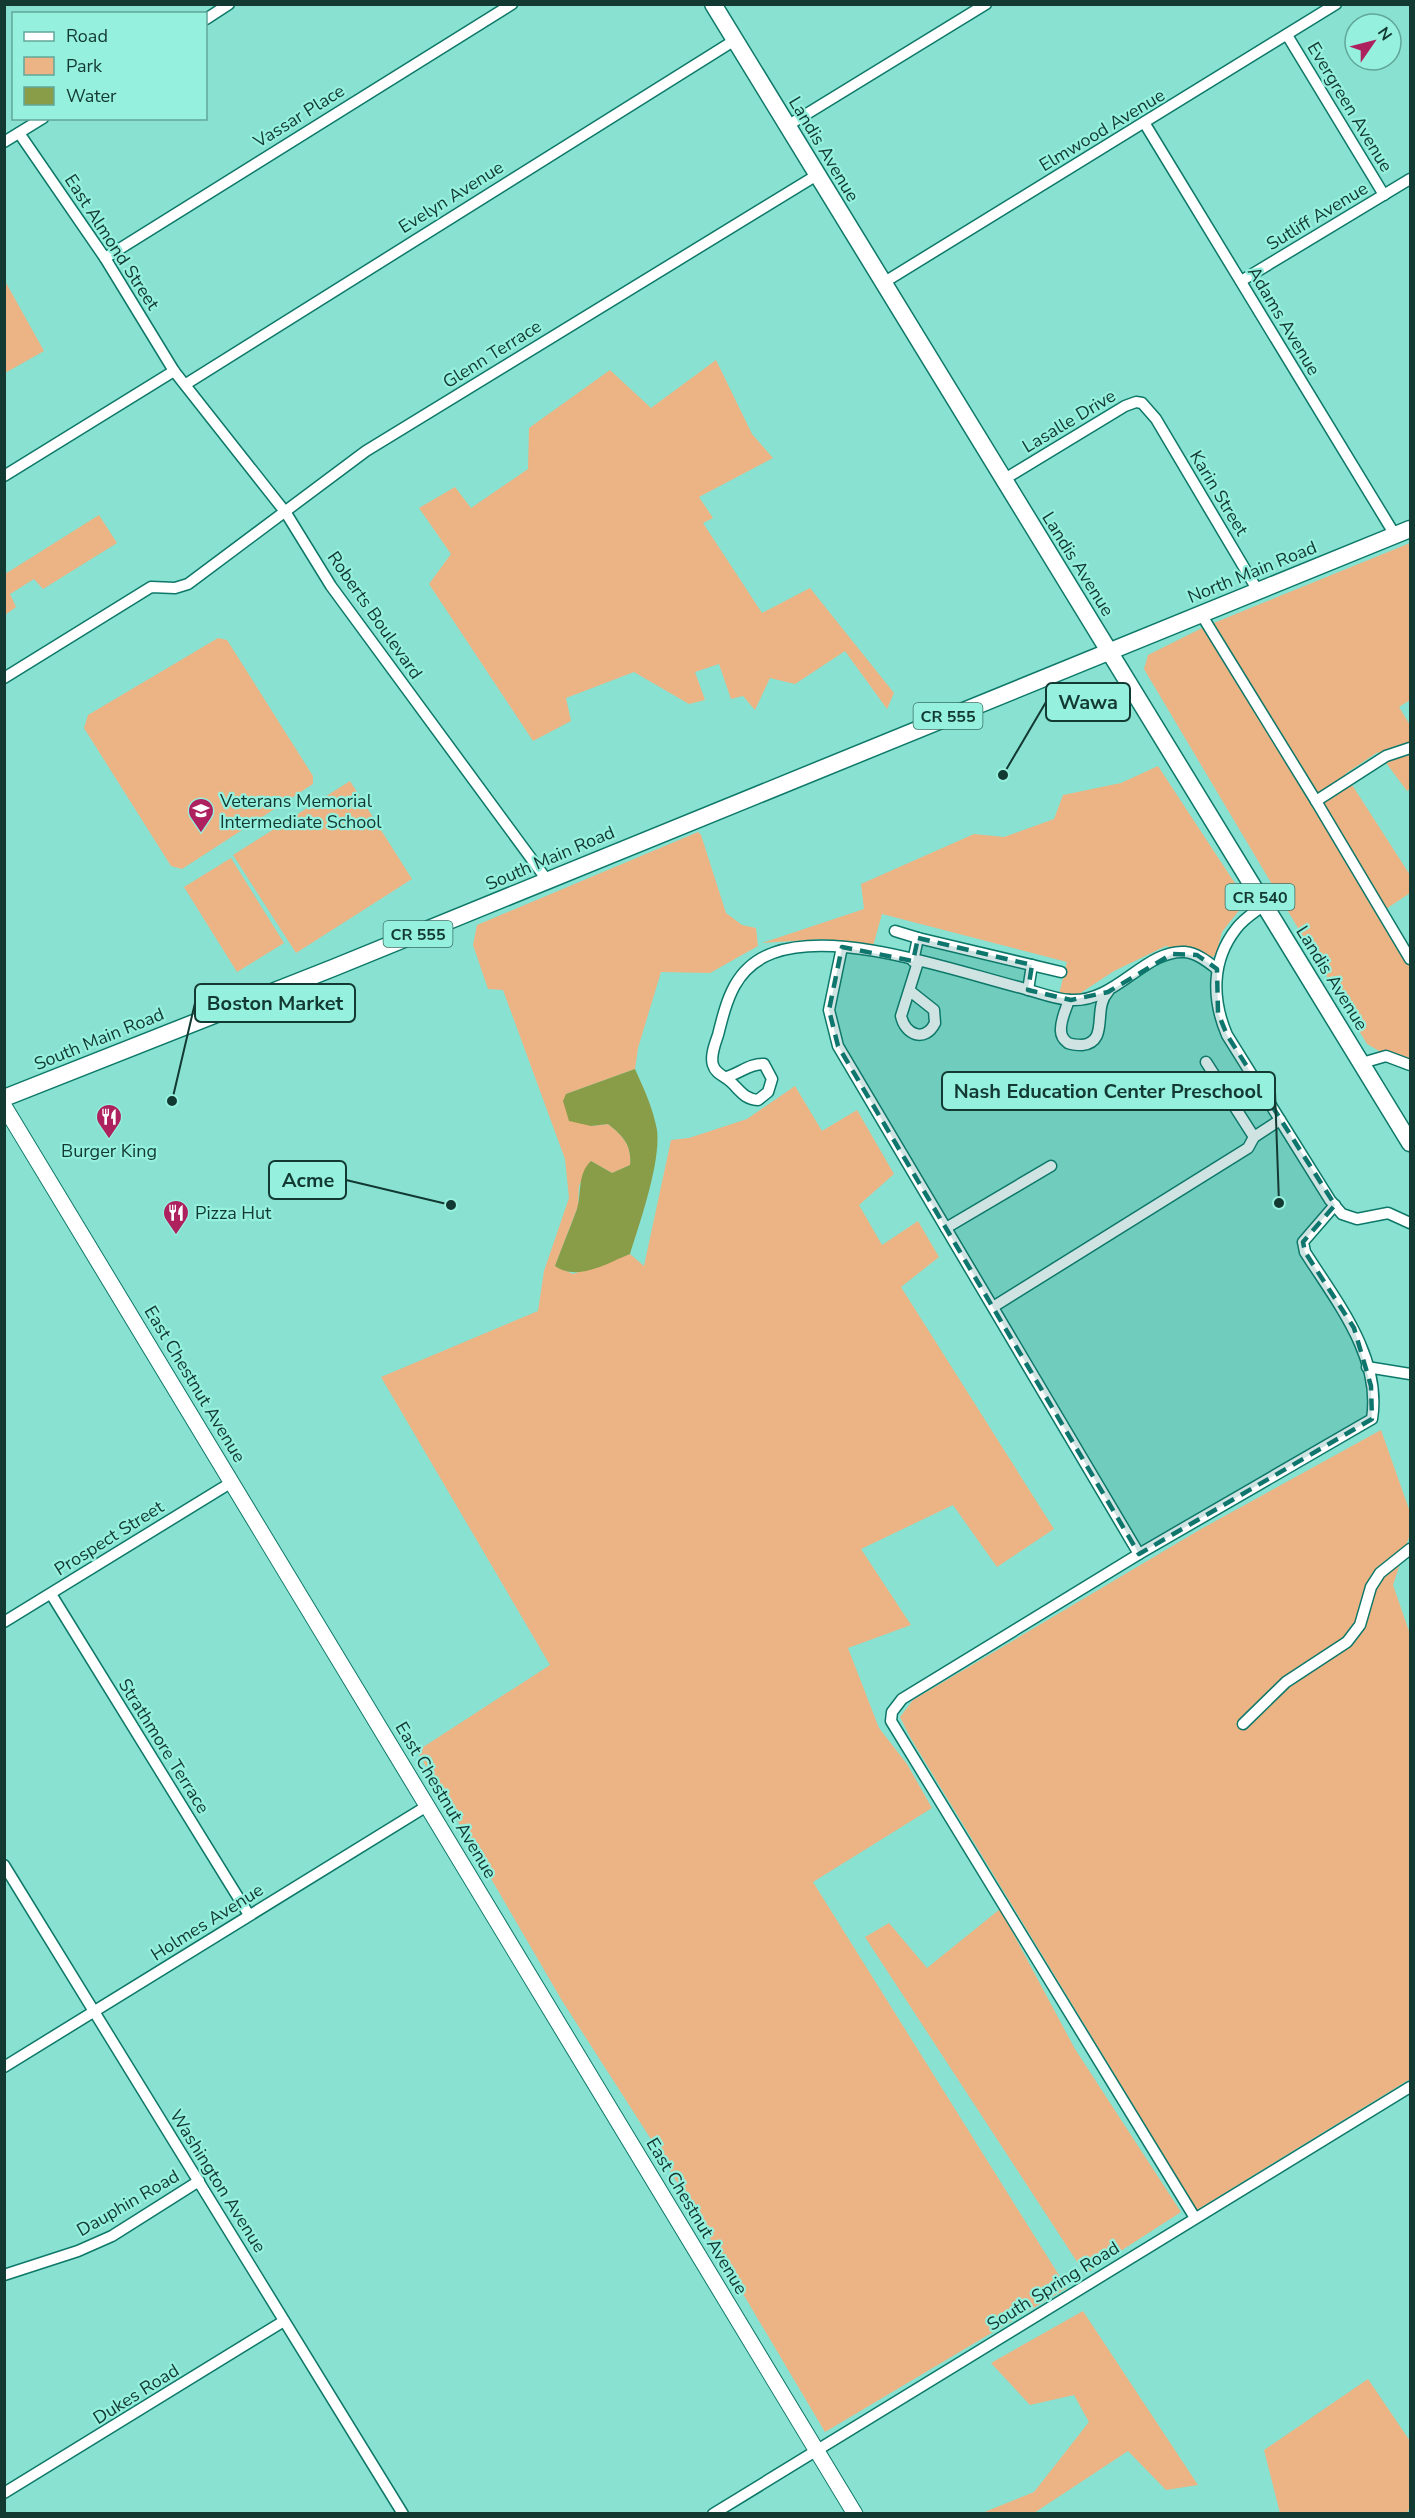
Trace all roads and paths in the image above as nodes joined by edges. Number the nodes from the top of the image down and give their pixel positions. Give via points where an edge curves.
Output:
1 (229, 4) edge
2 (512, 4) edge
3 (713, 4) edge
4 (986, 4) edge
5 (1336, 4) edge
6 (207, 18) edge
7 (1287, 35) junction
8 (735, 40) junction
9 (40, 120) edge
10 (1145, 124) junction
11 (787, 126) junction
12 (19, 134) junction
13 (4, 142) edge
14 (818, 175) junction
15 (1410, 179) edge
16 (1384, 195) junction
17 (105, 258) junction
18 (1241, 281) junction
19 (883, 283) junction
20 (174, 371) junction
21 (186, 384) junction
22 (1151, 412) joint
23 (4, 476) edge
24 (1003, 480) junction
25 (286, 513) junction
26 (1403, 532) edge
27 (1258, 591) junction
28 (1201, 614) junction
29 (1109, 652) junction
30 (4, 678) edge
31 (1410, 748) edge
32 (1316, 801) junction
33 (547, 880) junction
34 (1264, 905) junction
35 (895, 931) dead end
36 (918, 938) junction
37 (842, 947) junction
38 (1410, 959) edge
39 (915, 961) junction
40 (1032, 965) junction
41 (1217, 969) junction
42 (1062, 972) dead end
43 (1028, 990) junction
44 (910, 991) dead end
45 (1108, 992) junction
46 (1069, 1000) junction
47 (1206, 1062) dead end
48 (1362, 1064) junction
49 (1410, 1065) edge
50 (726, 1077) dead end
51 (4, 1098) edge
52 (4, 1106) edge
53 (1280, 1120) junction
54 (1254, 1137) junction
55 (1410, 1143) edge
56 (1051, 1166) dead end
57 (1335, 1205) junction
58 (1410, 1222) edge
59 (946, 1228) junction
60 (993, 1307) junction
61 (1367, 1367) junction
62 (1410, 1374) edge
63 (231, 1482) junction
64 (1410, 1549) edge
65 (1139, 1554) junction
66 (51, 1594) junction
67 (4, 1622) edge
68 (1244, 1724) dead end
69 (427, 1806) junction
70 (5, 1868) edge
71 (249, 1916) junction
72 (94, 2011) junction
73 (4, 2067) edge
74 (1410, 2087) edge
75 (199, 2181) junction
76 (1195, 2218) junction
77 (4, 2275) edge
78 (284, 2321) junction
79 (817, 2451) junction
80 (4, 2493) edge
81 (403, 2514) edge
82 (713, 2514) edge
83 (855, 2514) edge

1 - 6 street
2 - 17 street, Vassar Place
3 - 8 main road, Landis Avenue
4 - 11 street
5 - 7 street, Elmwood Avenue
7 - 10 street, Elmwood Avenue
7 - 16 street, Evergreen Avenue
8 - 11 main road, Landis Avenue
8 - 21 street, Evelyn Avenue
9 - 12 street
10 - 18 street, Adams Avenue
10 - 19 street, Elmwood Avenue
11 - 14 main road, Landis Avenue
12 - 13 street
12 - 17 street, East Almond Street
14 - 19 main road, Landis Avenue
14 - 25 street, Glenn Terrace via 366,451
15 - 16 street, Sutliff Avenue
16 - 18 street, Sutliff Avenue
17 - 20 street, East Almond Street
18 - 26 street, Adams Avenue
19 - 24 main road, Landis Avenue
20 - 21 street, Roberts Boulevard
20 - 23 street
21 - 25 street, Roberts Boulevard
22 - 24 street, Lasalle Drive via 1142,403 1131,403
22 - 27 street, Karin Street
24 - 29 main road, Landis Avenue
25 - 30 street, Glenn Terrace via 181,587 151,587
25 - 33 street, Roberts Boulevard via 331,586
26 - 27 main road, North Main Road
27 - 28 main road, North Main Road
28 - 29 main road, North Main Road
28 - 32 street
29 - 33 main road, South Main Road / CR 555
29 - 34 main road, Landis Avenue / CR 540
31 - 32 street via 1386,756
32 - 38 street
33 - 51 main road, South Main Road / CR 555
34 - 41 street via 1236,929
34 - 48 main road, Landis Avenue / CR 540
35 - 36 street
36 - 39 street
36 - 40 street
37 - 39 street
37 - 50 street via 809,945 771,953 734,984 712,1058 716,1072
37 - 59 street via 829,1010 833,1034
39 - 43 street
39 - 44 street
40 - 42 street
40 - 43 street
41 - 45 street via 1197,955 1172,954
41 - 53 street via 1218,1013 1227,1035
43 - 46 street
45 - 46 street
45 - 46 street via 1099,1006 1097,1036 1088,1044 1073,1045 1063,1038 1060,1030
47 - 54 street
48 - 49 street via 1386,1056
48 - 55 main road, Landis Avenue / CR 540
52 - 63 street, East Chestnut Avenue
53 - 54 street
53 - 57 street
54 - 60 street via 1248,1148
56 - 59 street
57 - 58 street via 1342,1214 1357,1219 1388,1213
57 - 61 street via 1303,1242 1305,1252 1354,1328
59 - 60 street
60 - 65 street
61 - 62 street
61 - 65 street via 1374,1406 1372,1419 1364,1426
63 - 66 street, Prospect Street
63 - 69 street, East Chestnut Avenue
64 - 68 street via 1380,1573 1371,1587 1360,1625 1347,1642 1286,1682
65 - 76 street via 902,1700 892,1712 891,1721
66 - 67 street, Prospect Street
66 - 71 street, Strathmore Terrace
69 - 71 street, Holmes Avenue
69 - 79 street, East Chestnut Avenue
70 - 72 street, Washington Avenue
71 - 72 street, Holmes Avenue
72 - 73 street, Holmes Avenue
72 - 75 street, Washington Avenue
74 - 76 street, South Spring Road
75 - 77 street, Dauphin Road via 112,2236
75 - 78 street, Washington Avenue
76 - 79 street, South Spring Road
78 - 80 street, Dukes Road
78 - 81 street, Washington Avenue
79 - 82 street, South Spring Road
79 - 83 street, East Chestnut Avenue

